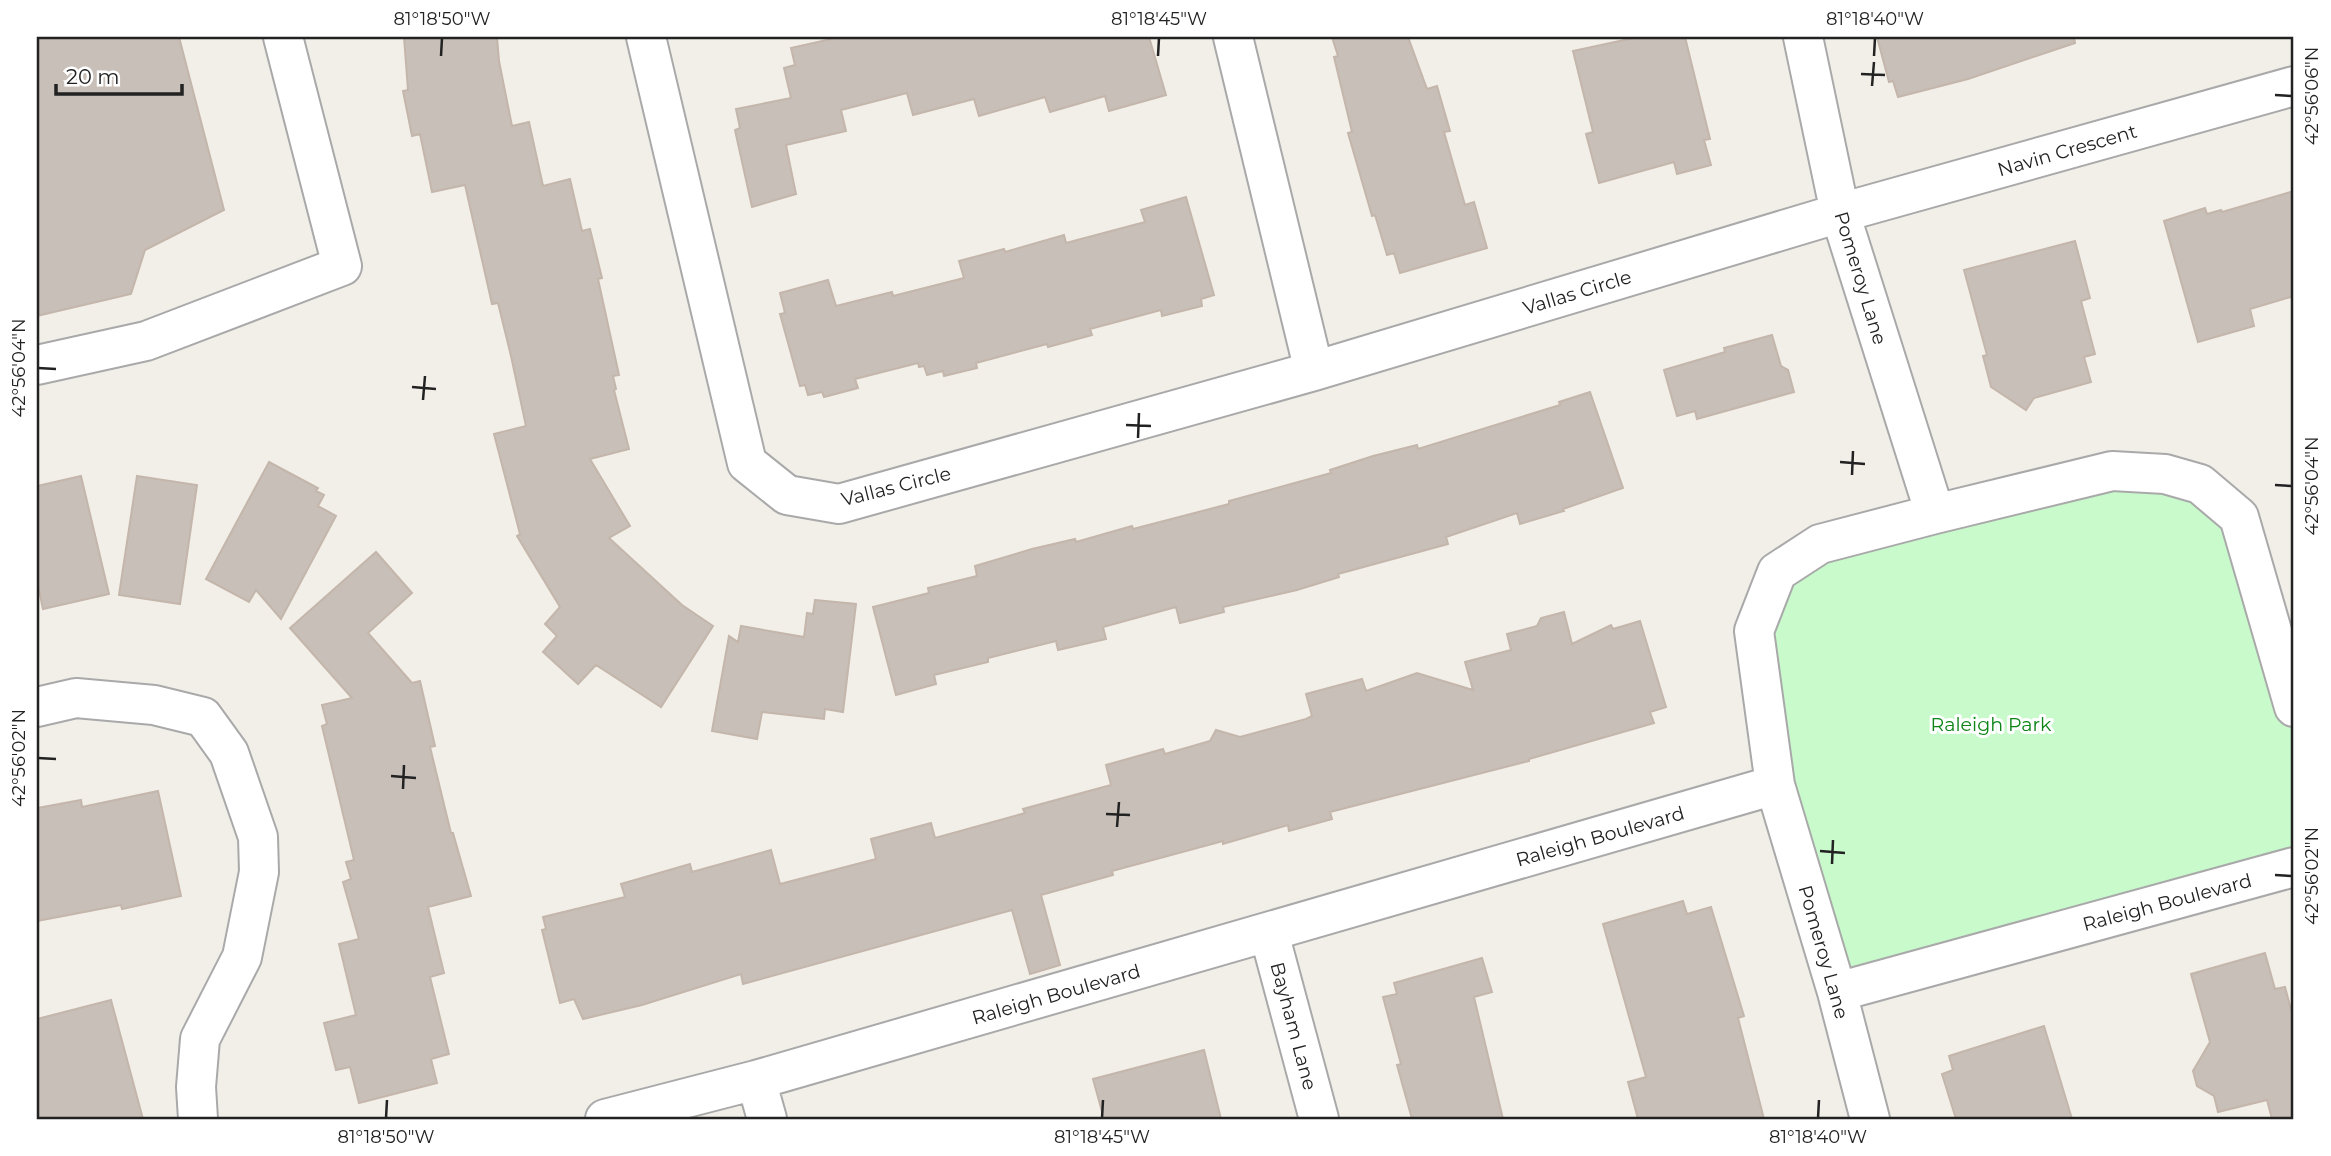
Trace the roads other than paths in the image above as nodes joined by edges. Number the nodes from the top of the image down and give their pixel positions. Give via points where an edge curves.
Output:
1 (284, 37) edge
2 (646, 37) edge
3 (1233, 37) edge
4 (1803, 37) edge
5 (2294, 86) edge
6 (1840, 214) junction
7 (37, 365) edge
8 (1314, 371) junction
9 (1935, 514) junction
10 (2287, 651) edge
11 (37, 707) edge
12 (2294, 707) edge
13 (1774, 785) junction
14 (2294, 867) edge
15 (1269, 933) junction
16 (1837, 992) junction
17 (757, 1080) junction
18 (198, 1119) edge
19 (605, 1119) edge
20 (767, 1119) edge
21 (1319, 1119) edge
22 (1870, 1119) edge

1 - 7 street via 342,266 146,341
2 - 8 street, Vallas Circle via 747,463 787,495 839,503
3 - 8 street
4 - 6 street, Pomeroy Lane
5 - 6 street, Navin Crescent
6 - 8 street, Vallas Circle
6 - 9 street, Pomeroy Lane
9 - 10 street via 2112,471 2165,474 2200,484 2239,517
9 - 13 street via 1820,544 1777,572 1754,631
10 - 12 street
11 - 18 street via 76,698 154,705 203,717 229,753 258,837 259,872 242,957 200,1039
13 - 15 street, Raleigh Boulevard
13 - 16 street, Pomeroy Lane
14 - 16 street, Raleigh Boulevard
15 - 17 street, Raleigh Boulevard
15 - 21 street, Bayham Lane
16 - 22 street, Pomeroy Lane
17 - 19 street, Raleigh Boulevard
17 - 20 street

